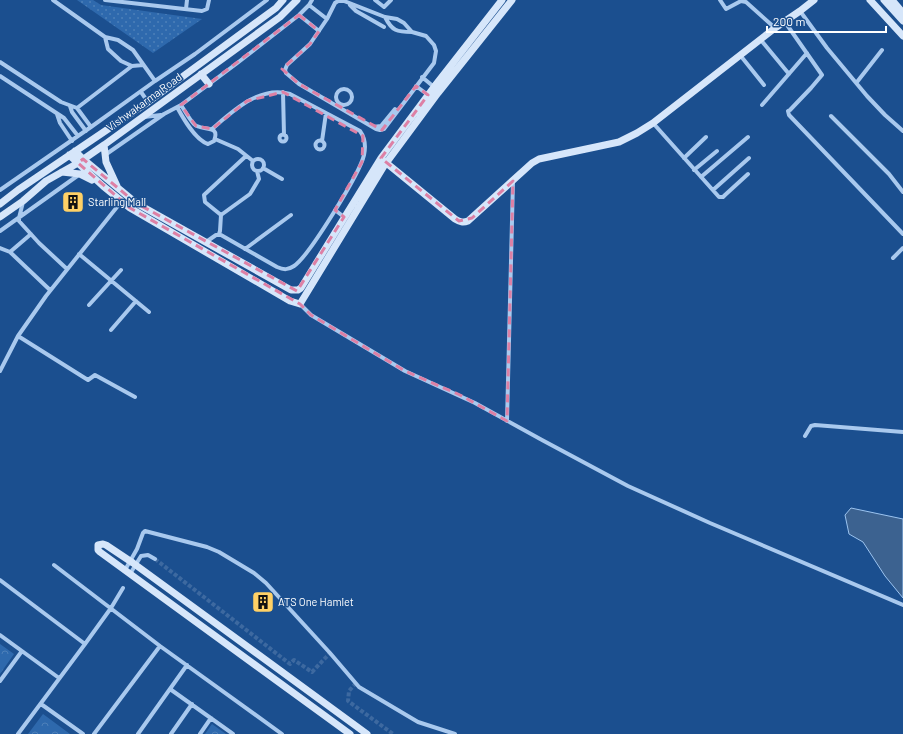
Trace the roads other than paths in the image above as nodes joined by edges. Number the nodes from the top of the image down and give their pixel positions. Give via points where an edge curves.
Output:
1 (54, 0) edge
2 (105, 0) edge
3 (187, 0) edge
4 (209, 0) edge
5 (266, 0) edge
6 (283, 0) edge
7 (297, 0) edge
8 (312, 0) edge
9 (375, 0) edge
10 (391, 0) edge
11 (502, 0) edge
12 (512, 0) edge
13 (720, 0) edge
14 (743, 0) edge
15 (814, 0) edge
16 (870, 0) edge
17 (875, 0) edge
18 (884, 0) edge
19 (892, 0) edge
20 (120, 1) edge
21 (349, 3) junction
22 (309, 6) junction
23 (186, 9) junction
24 (800, 11) junction
25 (903, 13) edge
26 (298, 15) junction
27 (385, 17) junction
28 (327, 19) junction
29 (903, 21) edge
30 (784, 22) junction
31 (384, 27) dead end
32 (775, 28) junction
33 (903, 30) edge
34 (318, 31) junction
35 (412, 32) junction
36 (903, 36) edge
37 (105, 37) junction
38 (760, 39) junction
39 (882, 50) dead end
40 (807, 53) junction
41 (740, 55) junction
42 (0, 62) edge
43 (143, 65) junction
44 (132, 66) junction
45 (201, 74) junction
46 (789, 74) junction
47 (0, 76) edge
48 (422, 77) junction
49 (155, 81) junction
50 (857, 82) junction
51 (209, 84) junction
52 (764, 85) dead end
53 (416, 86) junction
54 (434, 87) junction
55 (141, 92) junction
56 (283, 92) junction
57 (428, 95) junction
58 (337, 100) junction
59 (148, 102) junction
60 (333, 104) junction
61 (762, 104) dead end
62 (181, 105) junction
63 (344, 105) junction
64 (70, 106) junction
65 (77, 108) junction
66 (177, 108) junction
67 (395, 109) dead end
68 (344, 110) junction
69 (57, 113) junction
70 (326, 113) junction
71 (164, 114) junction
72 (831, 116) dead end
73 (142, 118) junction
74 (653, 123) junction
75 (91, 127) junction
76 (372, 127) junction
77 (212, 129) junction
78 (86, 131) junction
79 (903, 131) edge
80 (284, 135) dead end
81 (78, 136) junction
82 (706, 137) dead end
83 (748, 137) dead end
84 (215, 139) junction
85 (72, 140) junction
86 (322, 141) dead end
87 (104, 145) junction
88 (717, 151) dead end
89 (72, 153) junction
90 (105, 156) junction
91 (246, 156) junction
92 (684, 158) junction
93 (749, 158) dead end
94 (80, 161) junction
95 (253, 161) junction
96 (387, 163) junction
97 (263, 168) junction
98 (694, 170) junction
99 (257, 171) junction
100 (61, 172) junction
101 (80, 174) junction
102 (748, 174) dead end
103 (701, 176) junction
104 (282, 179) dead end
105 (513, 181) junction
106 (11, 183) junction
107 (103, 186) junction
108 (118, 188) junction
109 (0, 190) edge
110 (18, 190) junction
111 (713, 190) junction
112 (903, 192) edge
113 (23, 201) junction
114 (121, 202) junction
115 (0, 204) edge
116 (335, 210) junction
117 (221, 215) junction
118 (291, 215) dead end
119 (0, 217) edge
120 (344, 217) junction
121 (20, 221) junction
122 (0, 230) edge
123 (31, 234) junction
124 (219, 234) junction
125 (903, 234) edge
126 (206, 243) junction
127 (0, 248) edge
128 (245, 248) junction
129 (903, 248) edge
130 (10, 252) junction
131 (79, 254) junction
132 (893, 258) dead end
133 (67, 269) junction
134 (121, 270) dead end
135 (111, 280) junction
136 (50, 290) junction
137 (136, 301) junction
138 (300, 304) junction
139 (89, 305) dead end
140 (149, 312) dead end
141 (111, 330) dead end
142 (18, 336) junction
143 (0, 371) edge
144 (135, 397) dead end
145 (507, 421) junction
146 (903, 432) edge
147 (805, 436) dead end
148 (154, 559) tunnel mouth
149 (133, 563) junction
150 (54, 565) dead end
151 (128, 572) junction
152 (0, 580) edge
153 (123, 588) dead end
154 (903, 605) edge
155 (111, 608) junction
156 (0, 635) edge
157 (85, 644) junction
158 (160, 646) junction
159 (22, 651) junction
160 (187, 665) junction
161 (59, 678) junction
162 (0, 681) edge
163 (170, 689) junction
164 (41, 704) junction
165 (192, 704) junction
166 (211, 718) junction
167 (18, 734) edge
168 (83, 734) edge
169 (94, 734) edge
170 (138, 734) edge
171 (171, 734) edge
172 (200, 734) edge
173 (233, 734) edge
174 (282, 734) edge
175 (350, 734) edge
176 (367, 734) edge
177 (455, 734) edge

1 - 37 street
2 - 20 street
3 - 23 street
4 - 23 street via 208,8 205,10
5 - 49 street
6 - 59 street, Vishwakarma Road via 276,8
7 - 45 street, Vishwakarma Road via 280,17
8 - 22 street
9 - 10 street via 384,7
11 - 54 street
12 - 96 street via 438,93
13 - 14 street via 726,9
14 - 32 street
15 - 24 street
16 - 36 street
17 - 33 street
18 - 29 street
19 - 25 street
20 - 23 street
21 - 27 street
21 - 28 street via 338,1
21 - 31 street via 356,11
22 - 26 street
22 - 28 street
24 - 30 street
24 - 50 street via 827,48
26 - 34 street
26 - 51 street
27 - 35 street via 401,20
27 - 35 street via 392,29
28 - 34 street
30 - 32 street
30 - 40 street
32 - 38 street
34 - 60 street via 310,44 287,65 285,70 299,84
35 - 48 street via 426,36 436,51 434,63
37 - 43 street via 118,40 133,50
37 - 44 street via 110,53
38 - 41 street
38 - 46 street
39 - 50 street
40 - 46 street
40 - 125 street via 822,76 790,110 789,115
41 - 52 street
41 - 74 street
42 - 64 street
43 - 44 street
43 - 49 street
44 - 65 street
45 - 51 street
45 - 73 street, Vishwakarma Road
46 - 61 street
47 - 69 street
48 - 53 street
48 - 54 street
49 - 55 street
50 - 79 street via 884,115
51 - 62 street
53 - 57 street
53 - 76 street via 386,126 380,130
54 - 57 street
55 - 59 street
55 - 75 street
56 - 70 street
56 - 77 street via 266,94 248,101
56 - 80 street
57 - 96 street
58 - 60 street
58 - 63 street
58 - 63 street via 338,92 349,90 353,98 349,104
59 - 89 street, Vishwakarma Road
60 - 68 street
62 - 66 street
62 - 77 street via 196,126
63 - 68 street
64 - 65 street
64 - 78 street
65 - 75 street
66 - 71 street
66 - 84 street via 202,141 208,144
67 - 76 street via 385,123
68 - 76 street
69 - 81 street
69 - 85 street via 60,123
70 - 86 street
70 - 116 street via 360,131 364,142 360,166
71 - 73 street
71 - 90 street
72 - 112 street via 889,174
73 - 87 street, Vishwakarma Road
74 - 92 street
74 - 105 street via 619,142 539,158
75 - 78 street
77 - 84 street via 216,135
78 - 81 street
81 - 85 street
82 - 92 street
83 - 103 street
84 - 91 street via 238,149
85 - 106 street
87 - 90 street
87 - 94 street, Vishwakarma Road
88 - 98 street
89 - 94 street
89 - 110 street, Vishwakarma Road
90 - 108 street
91 - 95 street
91 - 117 street via 204,195 205,202
92 - 98 street
93 - 111 street
94 - 100 street, Vishwakarma Road
94 - 107 street
94 - 108 street
95 - 97 street via 262,159
95 - 99 street via 252,167
96 - 105 street via 455,219 464,222 472,218
96 - 120 street
96 - 138 street
97 - 99 street
97 - 104 street
98 - 103 street
99 - 117 street via 259,179 250,194
100 - 101 street
100 - 113 street, Vishwakarma Road
101 - 107 street
101 - 121 street
102 - 111 street via 723,197 719,197
103 - 111 street
105 - 145 street
106 - 109 street
106 - 110 street
107 - 114 street
108 - 126 street via 136,203
110 - 115 street, Vishwakarma Road
113 - 119 street, Vishwakarma Road
113 - 121 street
114 - 131 street
114 - 138 street via 290,301
116 - 120 street
116 - 128 street via 304,257 288,269 277,267
117 - 124 street
118 - 128 street
120 - 126 street via 301,288 295,291
121 - 122 street
121 - 123 street
123 - 130 street
123 - 133 street
124 - 126 street
124 - 128 street
127 - 130 street
129 - 132 street
130 - 136 street
131 - 133 street
131 - 135 street
133 - 136 street
134 - 135 street
135 - 137 street
135 - 139 street
136 - 142 street
137 - 140 street
137 - 141 street
138 - 145 street via 311,315 405,371 460,395
142 - 143 street
142 - 144 street via 88,380 95,375
145 - 154 street via 635,489 710,524
146 - 147 street via 815,425 811,426
148 - 149 street via 143,555
149 - 151 street
149 - 151 street via 106,545 98,545 100,552
149 - 176 street
149 - 177 street via 145,531 219,552 266,583 367,693 418,722
150 - 155 street
151 - 175 street
152 - 157 street
153 - 155 street
155 - 157 street
155 - 158 street
156 - 159 street
157 - 161 street
158 - 160 street
158 - 169 street
159 - 161 street
159 - 162 street
160 - 163 street
160 - 174 street
161 - 164 street
163 - 165 street
163 - 170 street
164 - 167 street
164 - 168 street
165 - 166 street
165 - 171 street
166 - 172 street
166 - 173 street

